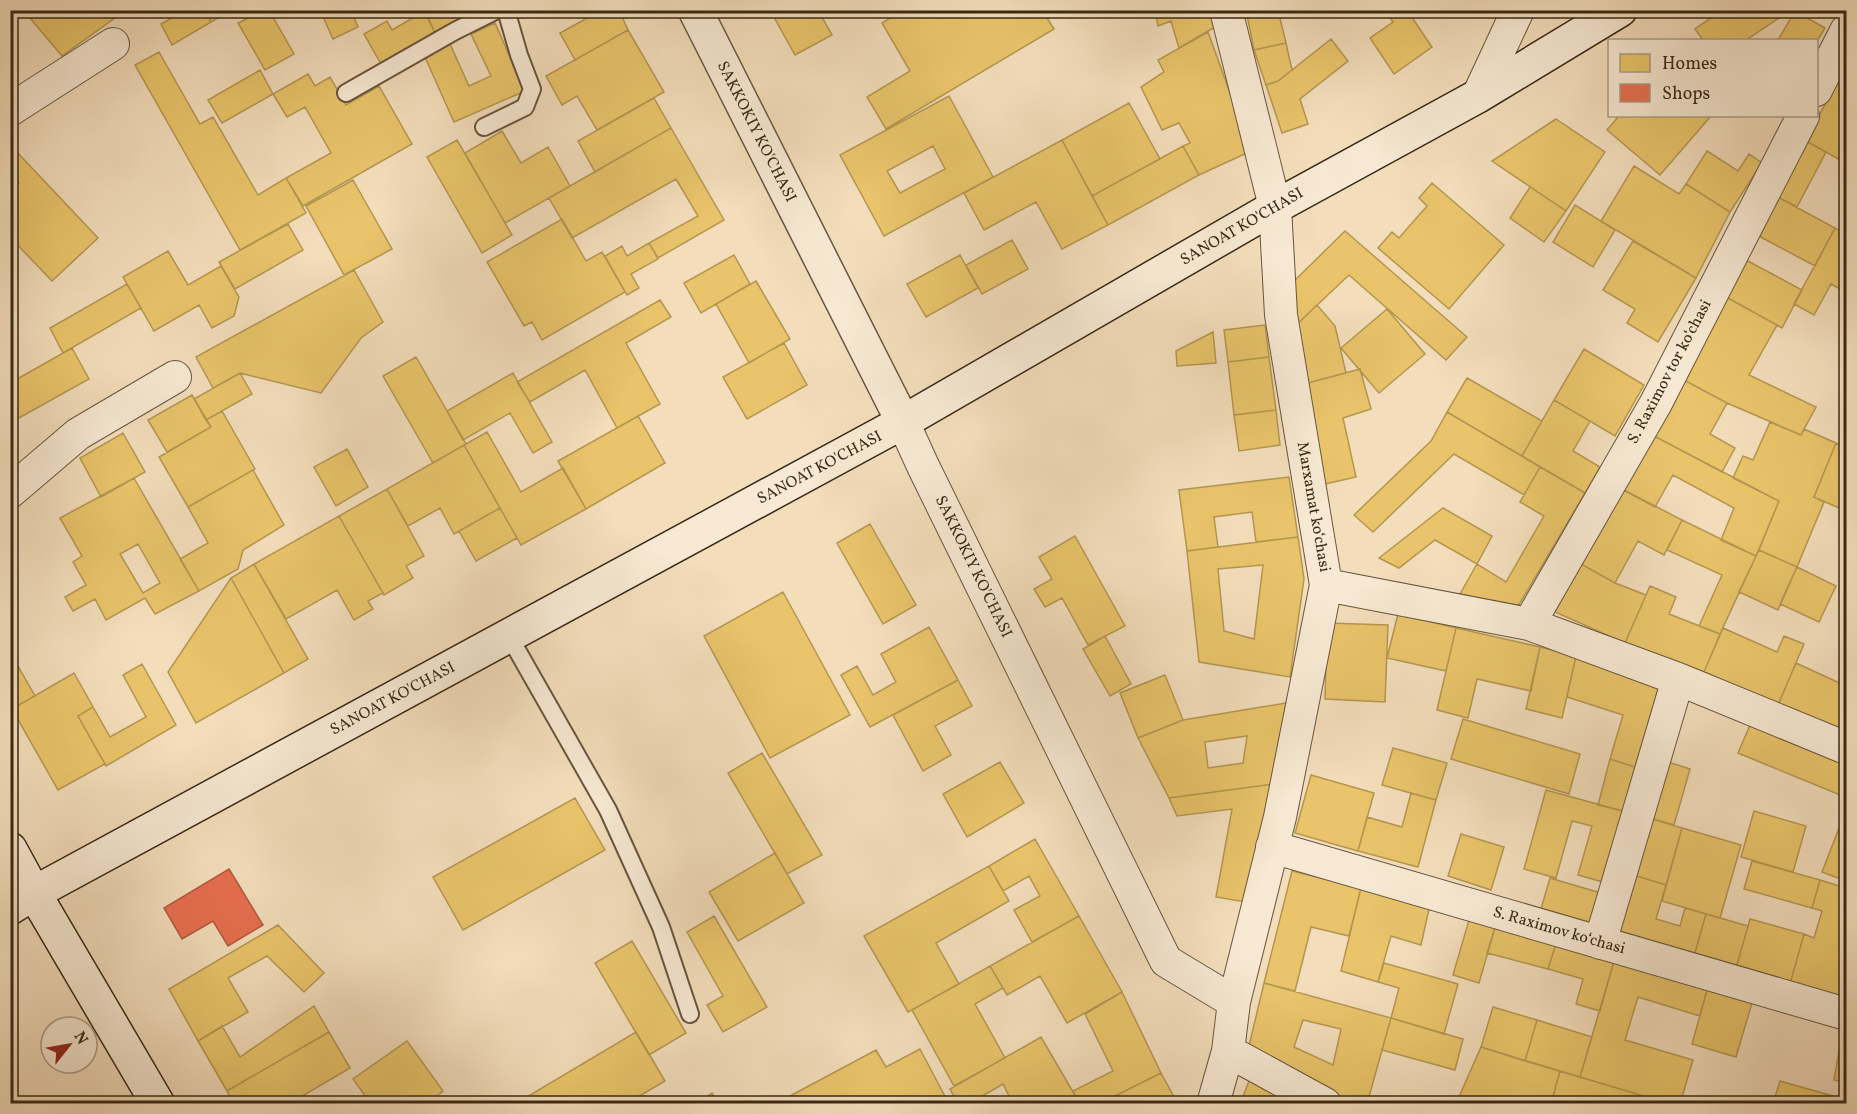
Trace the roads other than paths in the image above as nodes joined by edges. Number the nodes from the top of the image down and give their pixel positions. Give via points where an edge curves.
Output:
1 (497, 10) edge
2 (506, 10) edge
3 (695, 10) edge
4 (1226, 10) edge
5 (1518, 10) edge
6 (1620, 10) edge
7 (1846, 31) edge
8 (113, 44) dead end
9 (1818, 86) edge
10 (346, 93) dead end
11 (1478, 96) junction
12 (10, 110) edge
13 (1802, 117) edge
14 (484, 127) dead end
15 (1275, 207) junction
16 (175, 377) dead end
17 (903, 422) junction
18 (10, 492) edge
19 (1326, 585) junction
20 (1529, 624) junction
21 (509, 636) junction
22 (1678, 679) junction
23 (1846, 748) edge
24 (1272, 847) junction
25 (10, 849) edge
26 (22, 901) edge
27 (1600, 943) junction
28 (1234, 1002) junction
29 (690, 1014) dead end
30 (1846, 1014) edge
31 (1228, 1051) junction
32 (158, 1104) edge
33 (1213, 1104) edge
34 (1325, 1104) edge

1 - 10 lane
2 - 14 lane via 532,89 525,107
3 - 17 main road, SAKKOKIY KO'CHASI
4 - 15 street, Marxamat koʻchasi
5 - 11 street
6 - 11 main road, SANOAT KO'CHASI
7 - 9 street
8 - 12 street
11 - 15 main road, SANOAT KO'CHASI
13 - 20 street, S. Raximov tor koʻchasi via 1656,403
15 - 17 main road, SANOAT KO'CHASI
15 - 19 street, Marxamat koʻchasi via 1281,315
16 - 18 street via 78,434
17 - 21 main road, SANOAT KO'CHASI
17 - 28 street, SAKKOKIY KO'CHASI via 1166,961
19 - 20 street
19 - 24 street, Marxamat koʻchasi
20 - 22 street
21 - 26 main road, SANOAT KO'CHASI
21 - 29 lane via 608,810 661,927
22 - 23 street
22 - 27 street
24 - 27 street, S. Raximov koʻchasi
24 - 28 street, Marxamat koʻchasi
25 - 26 main road
26 - 32 main road
27 - 30 street, S. Raximov koʻchasi
28 - 31 street
31 - 33 street
31 - 34 street

